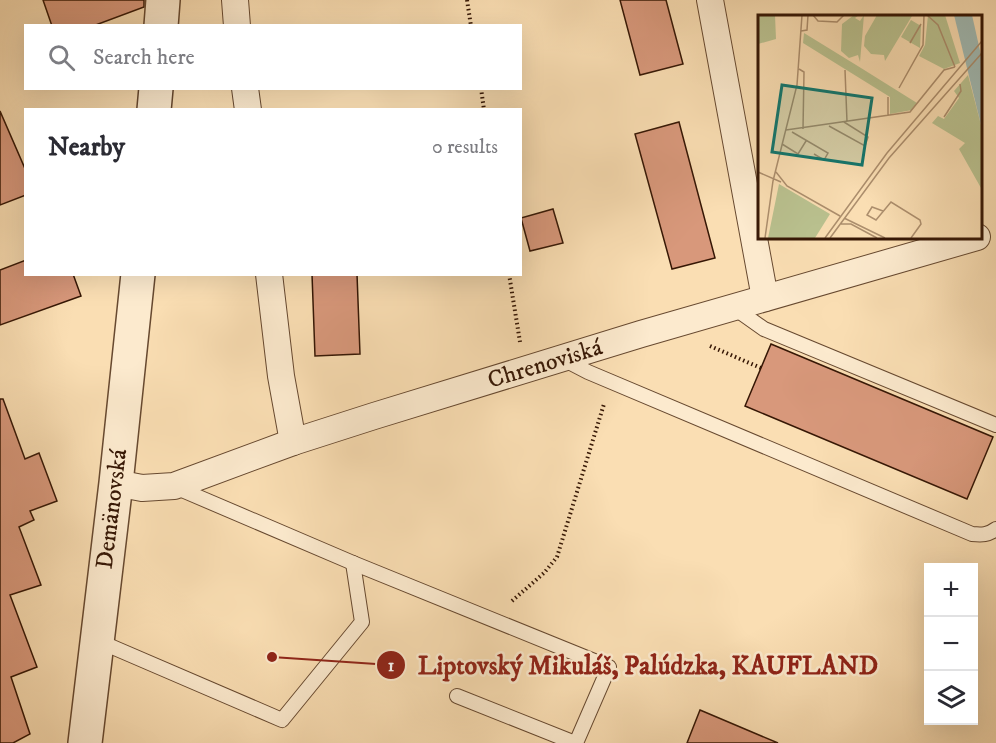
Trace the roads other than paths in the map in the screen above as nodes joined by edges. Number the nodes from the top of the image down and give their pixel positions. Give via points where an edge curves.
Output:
1 (163, 0) edge
2 (235, 0) edge
3 (710, 0) edge
4 (161, 24) edge
5 (237, 24) edge
6 (156, 90) edge
7 (245, 90) edge
8 (154, 108) edge
9 (248, 108) edge
10 (996, 231) edge
11 (981, 236) edge
12 (975, 238) edge
13 (138, 276) edge
14 (269, 276) edge
15 (765, 298) junction
16 (733, 307) junction
17 (562, 358) junction
18 (996, 425) edge
19 (293, 442) junction
20 (116, 483) junction
21 (174, 486) junction
22 (996, 529) edge
23 (353, 563) junction
24 (96, 640) junction
25 (457, 696) dead end
26 (84, 743) edge
27 (575, 743) edge

1 - 4 street
2 - 5 street
3 - 15 street
6 - 8 street
7 - 9 street
10 - 11 street, Chrenoviská
12 - 15 street, Chrenoviská
13 - 20 street, Demänovská
14 - 19 street
15 - 16 street, Chrenoviská
16 - 17 street, Chrenoviská
16 - 18 lane via 764,329
17 - 19 street, Chrenoviská
17 - 22 lane via 972,534 982,535
19 - 21 street, Chrenoviská
20 - 21 street, Chrenoviská via 142,488
20 - 24 street, Demänovská
21 - 23 lane
23 - 24 lane via 362,622 282,720
23 - 27 lane via 609,667
24 - 26 street, Demänovská
25 - 27 lane

